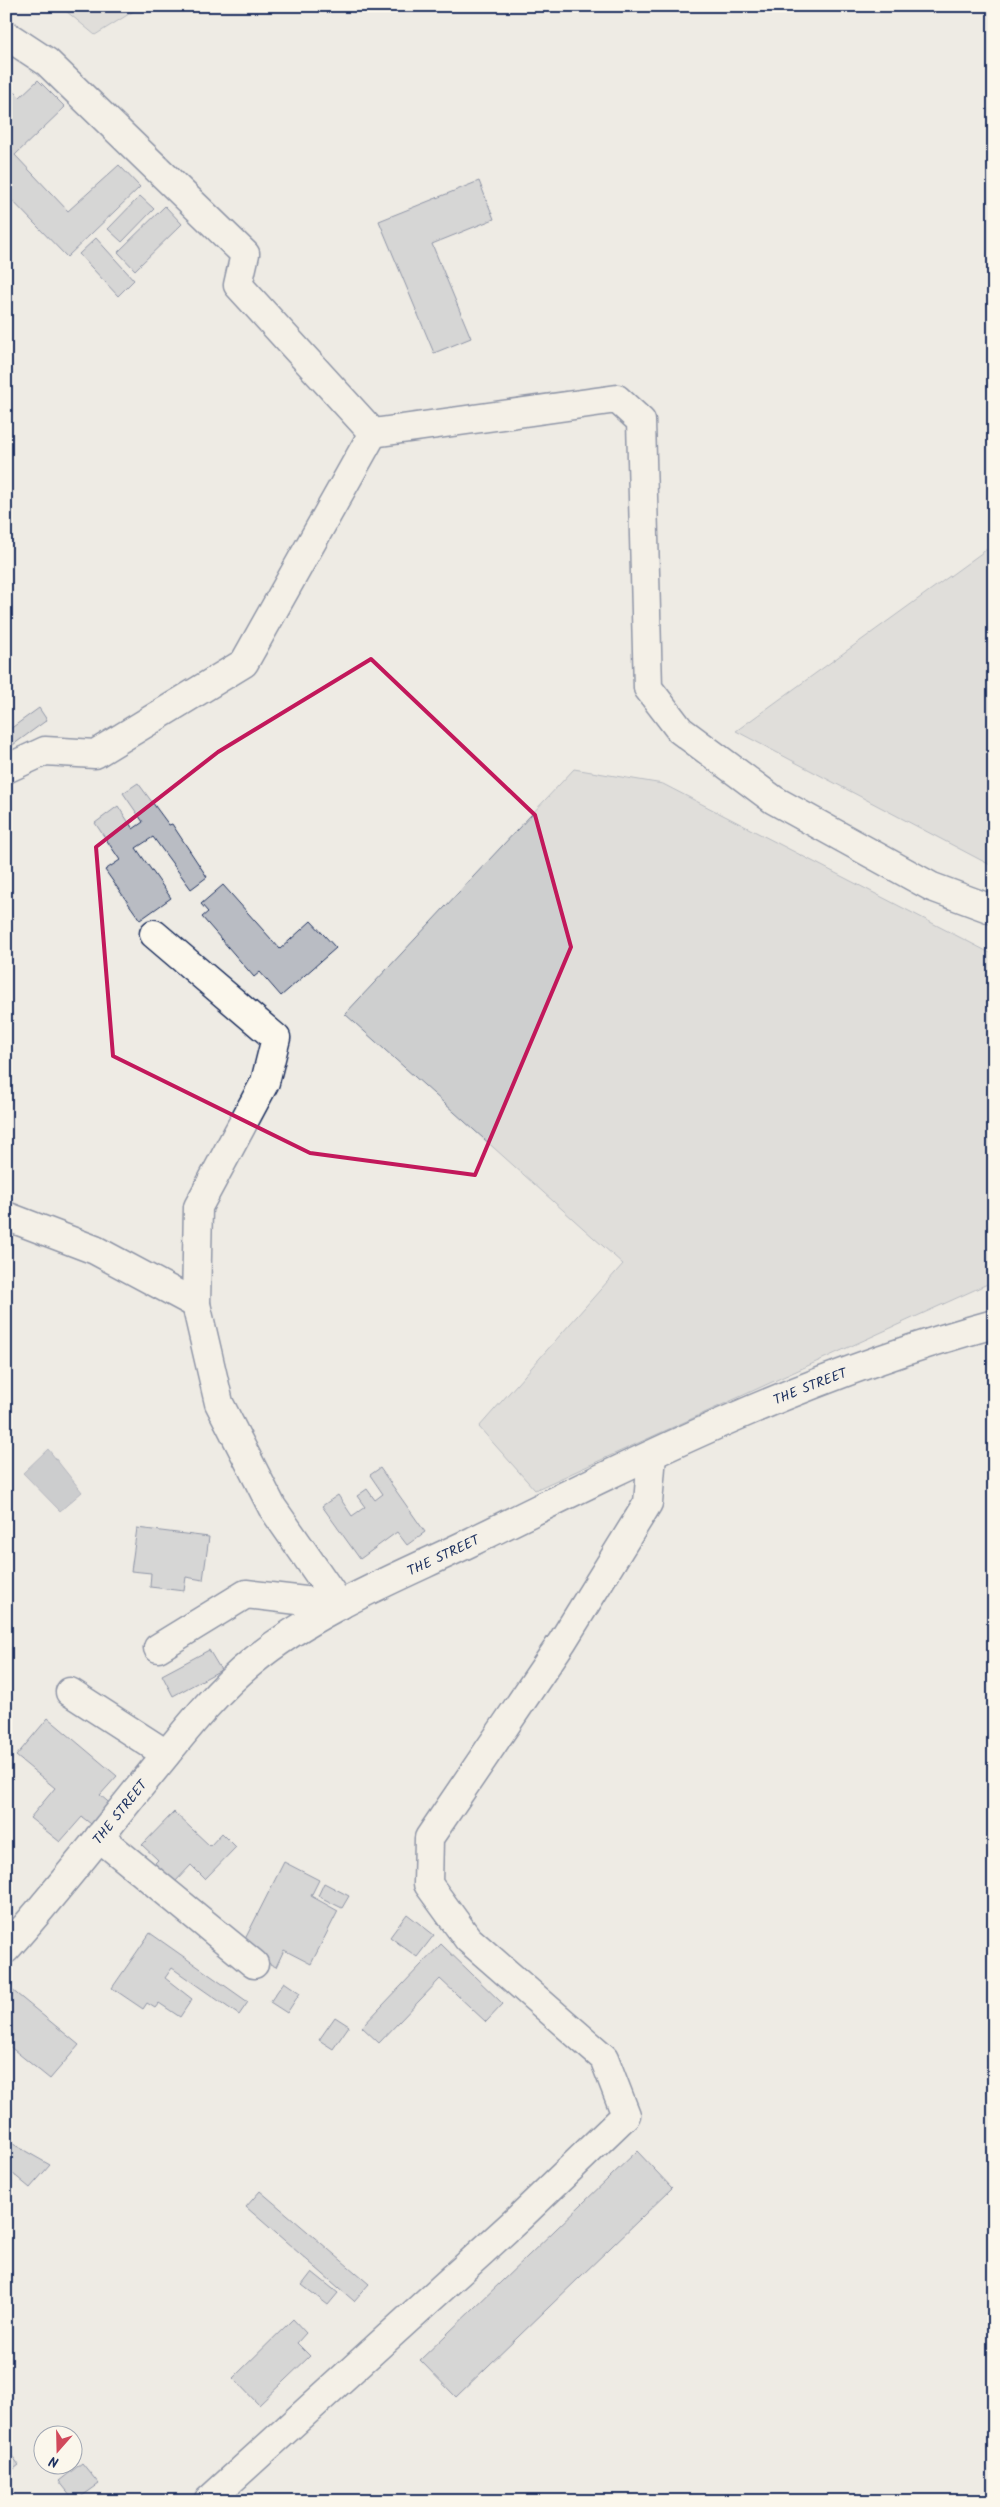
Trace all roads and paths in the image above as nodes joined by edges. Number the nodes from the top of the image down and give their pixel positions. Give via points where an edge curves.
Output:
1 (6, 35) edge
2 (373, 433) junction
3 (6, 769) edge
4 (994, 910) edge
5 (154, 934) dead end
6 (6, 1216) edge
7 (196, 1304) junction
8 (994, 1324) edge
9 (652, 1455) junction
10 (340, 1606) junction
11 (158, 1648) dead end
12 (70, 1692) dead end
13 (166, 1754) junction
14 (99, 1837) junction
15 (6, 1949) edge
16 (254, 1964) dead end
17 (208, 2501) edge

1 - 2 street via 47,62 245,254 238,285
2 - 3 street via 244,663 95,754 45,751
2 - 4 street via 617,399 641,421 648,688 680,730 774,800 932,887
5 - 7 street via 276,1038 265,1082 198,1206
6 - 7 street via 95,1250
7 - 10 street via 219,1403 272,1507
8 - 9 street, THE STREET via 855,1368
9 - 10 street, THE STREET
9 - 17 street via 648,1503 562,1642 429,1838 428,1884 468,1938 604,2058 626,2115 519,2218
10 - 11 street via 246,1594
10 - 13 street, THE STREET via 253,1661 206,1705
12 - 13 street
13 - 14 street, THE STREET
14 - 15 street, THE STREET
14 - 16 street

